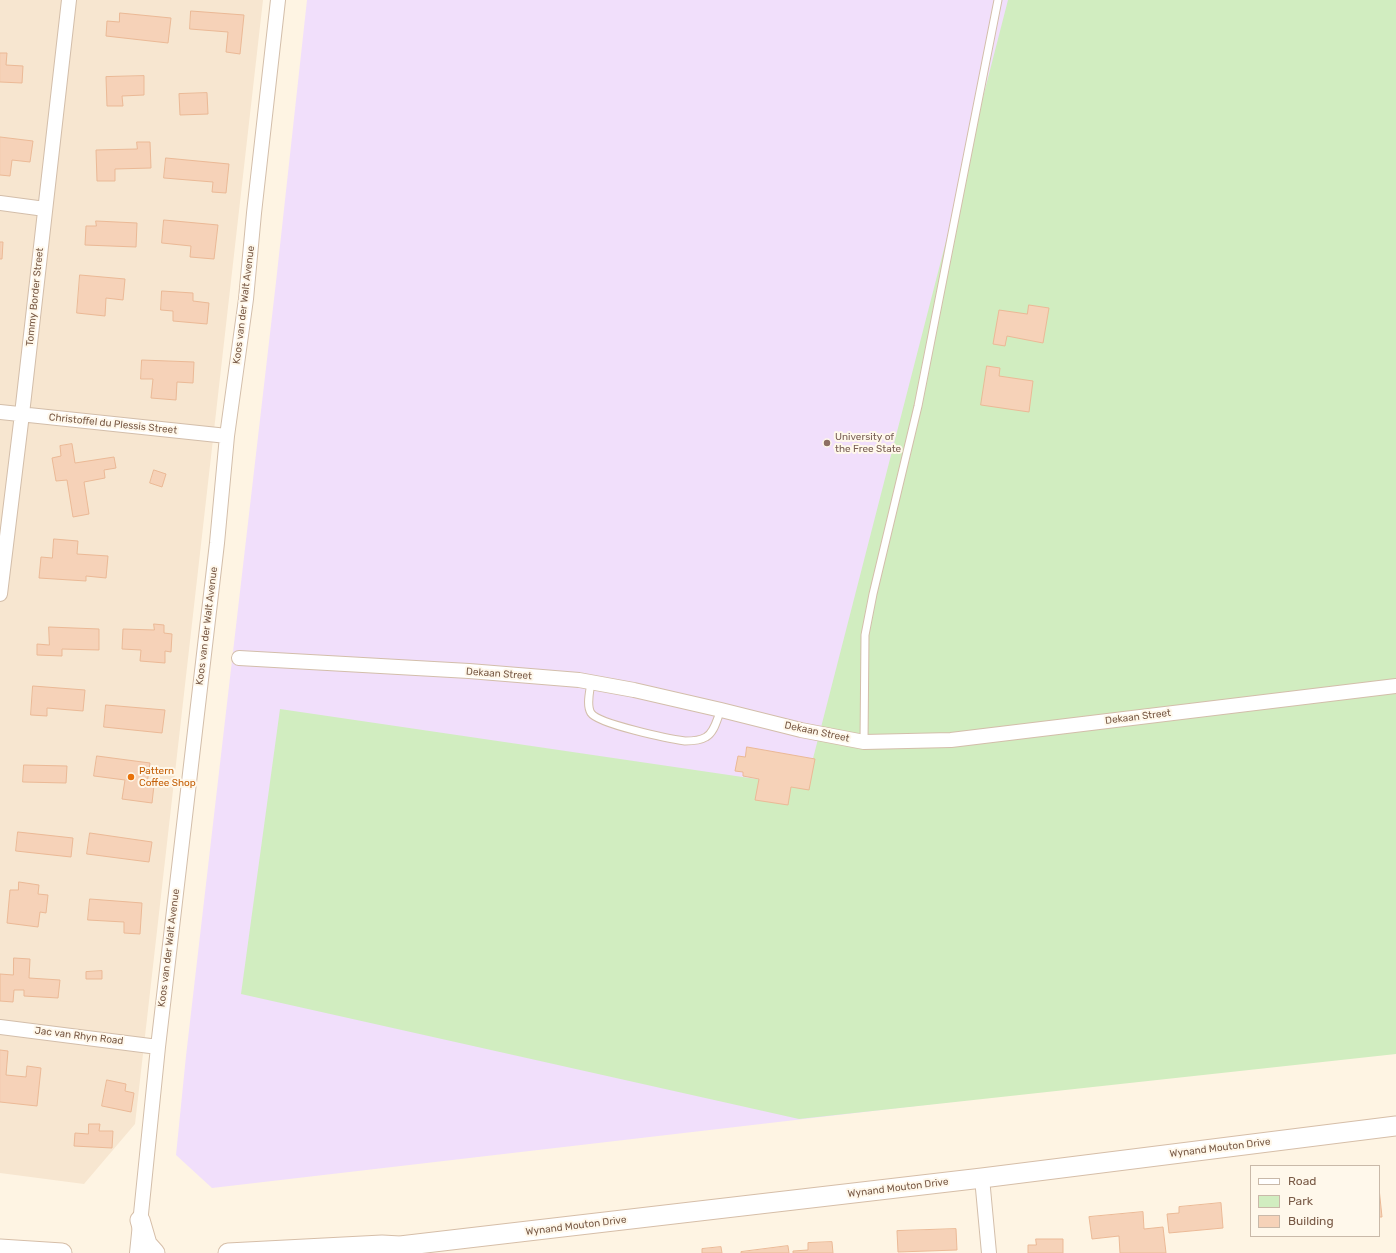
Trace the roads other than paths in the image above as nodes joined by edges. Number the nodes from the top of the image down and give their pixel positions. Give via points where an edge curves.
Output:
1 (65, 0) edge
2 (278, 0) edge
3 (998, 0) edge
4 (0, 204) edge
5 (45, 209) junction
6 (0, 412) edge
7 (22, 414) junction
8 (227, 436) junction
9 (0, 594) edge
10 (239, 658) dead end
11 (591, 682) junction
12 (1396, 686) edge
13 (721, 710) junction
14 (864, 742) junction
15 (0, 1027) edge
16 (158, 1047) junction
17 (1396, 1126) edge
18 (982, 1178) junction
19 (140, 1220) junction
20 (400, 1246) junction
21 (0, 1249) edge
22 (62, 1253) edge
23 (137, 1253) edge
24 (155, 1253) edge
25 (235, 1253) edge
26 (378, 1253) edge
27 (989, 1253) edge

1 - 5 street, Tommy Border Street
2 - 8 street, Koos van der Walt Avenue via 246,299
3 - 14 lane via 918,406 865,635
4 - 5 street
5 - 7 street, Tommy Border Street
6 - 7 street, Christoffel du Plessis Street
7 - 8 street, Christoffel du Plessis Street
7 - 9 street, Tommy Border Street
8 - 16 street, Koos van der Walt Avenue via 217,543
10 - 11 street, Dekaan Street via 469,671
11 - 13 street, Dekaan Street
11 - 13 lane via 588,705 591,713 599,719 642,732 686,741 698,740 713,731
12 - 14 street, Dekaan Street via 951,740
13 - 14 street, Dekaan Street via 801,730
15 - 16 street, Jac van Rhyn Road
16 - 19 street, Koos van der Walt Avenue
17 - 18 street, Wynand Mouton Drive
18 - 20 street, Wynand Mouton Drive
18 - 27 street
19 - 23 street, Koos van der Walt Avenue
19 - 24 street via 147,1244
20 - 25 street, Wynand Mouton Drive
20 - 26 street, Wynand Mouton Drive
21 - 22 street

